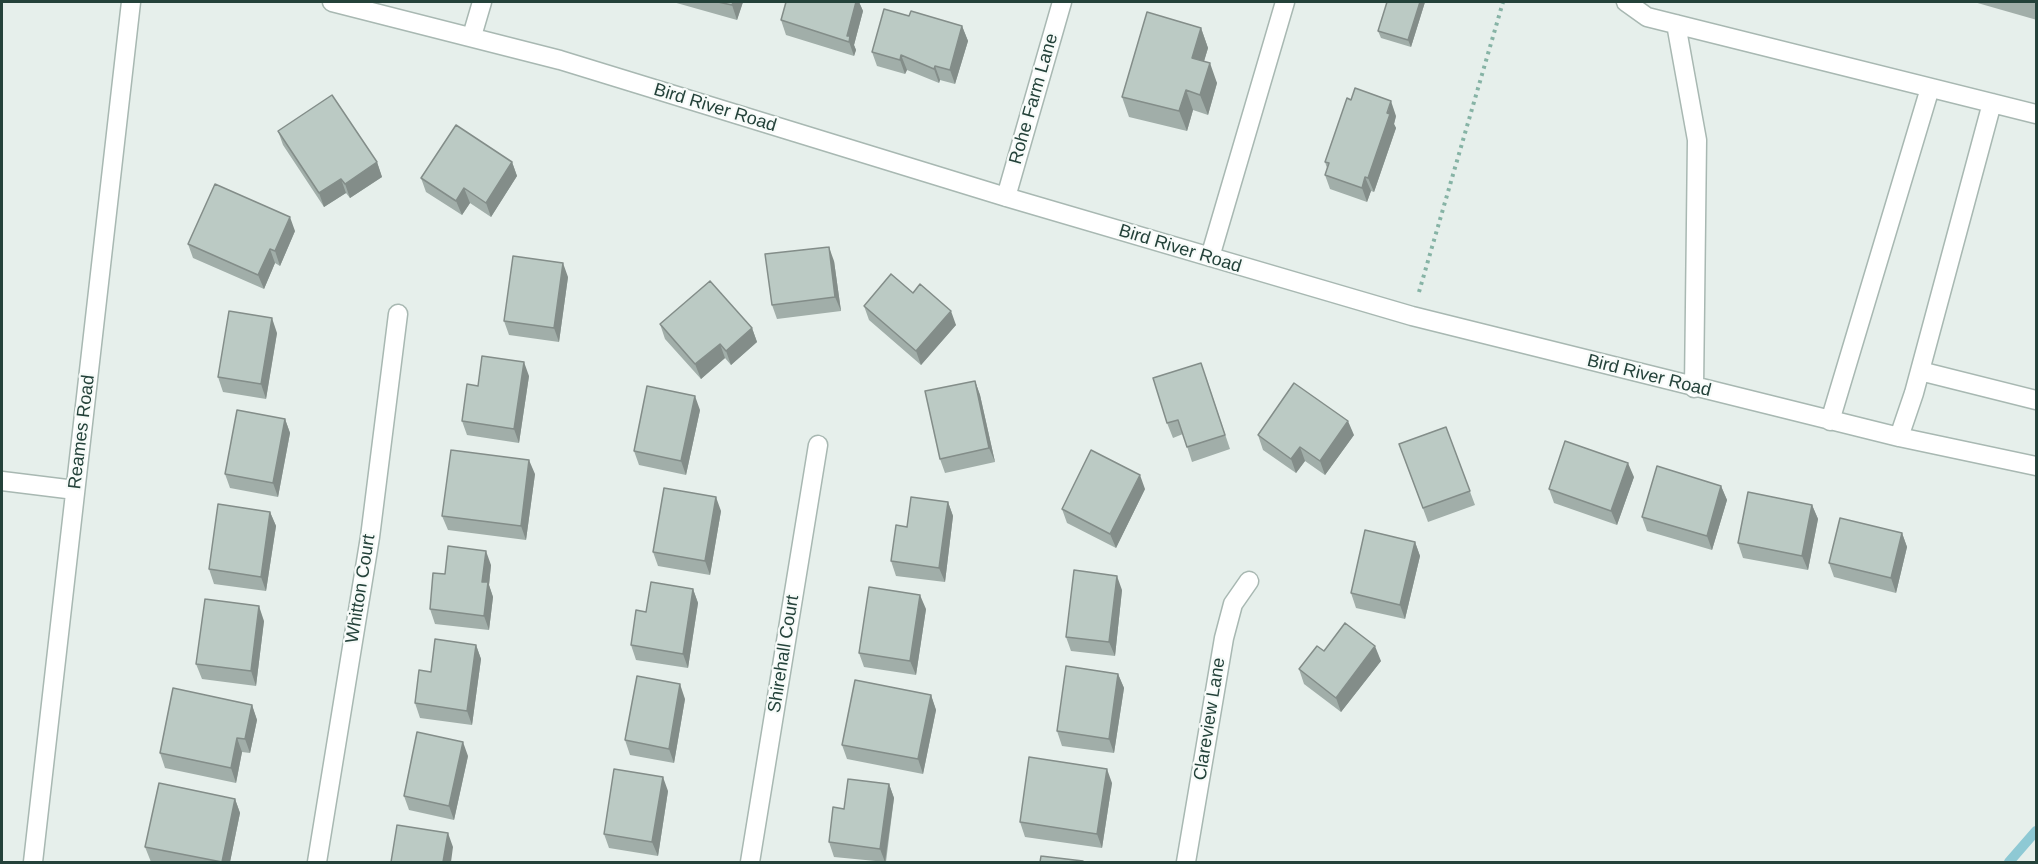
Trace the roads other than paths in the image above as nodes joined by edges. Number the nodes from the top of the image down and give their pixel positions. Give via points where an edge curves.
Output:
1 (131, 2) edge
2 (332, 2) edge
3 (482, 2) edge
4 (1062, 2) edge
5 (1285, 2) edge
6 (1626, 2) edge
7 (1676, 24) junction
8 (472, 36) junction
9 (1930, 88) junction
10 (1992, 103) junction
11 (2037, 114) edge
12 (1006, 197) junction
13 (1210, 257) junction
14 (398, 314) dead end
15 (1920, 371) junction
16 (1694, 388) junction
17 (2037, 400) edge
18 (1830, 421) junction
19 (1899, 438) junction
20 (818, 445) dead end
21 (2037, 466) edge
22 (2, 481) edge
23 (75, 490) junction
24 (1249, 581) dead end
25 (33, 862) edge
26 (317, 862) edge
27 (750, 862) edge
28 (1186, 862) edge

1 - 23 street, Reames Road
2 - 8 street, Bird River Road
3 - 8 street
4 - 12 street, Rohe Farm Lane
5 - 13 street
6 - 7 street via 1647,17
7 - 9 street
7 - 16 street via 1697,140
8 - 12 street, Bird River Road
9 - 10 street
9 - 18 street
10 - 11 street
10 - 15 street
12 - 13 street, Bird River Road
13 - 16 street, Bird River Road via 1412,316
14 - 26 street, Whitton Court via 370,537
15 - 17 street
15 - 19 street
16 - 18 street, Bird River Road
18 - 19 street, Bird River Road
19 - 21 street, Bird River Road
20 - 27 street, Shirehall Court
22 - 23 street
23 - 25 street, Reames Road
24 - 28 street, Clareview Lane via 1233,604 1224,638

